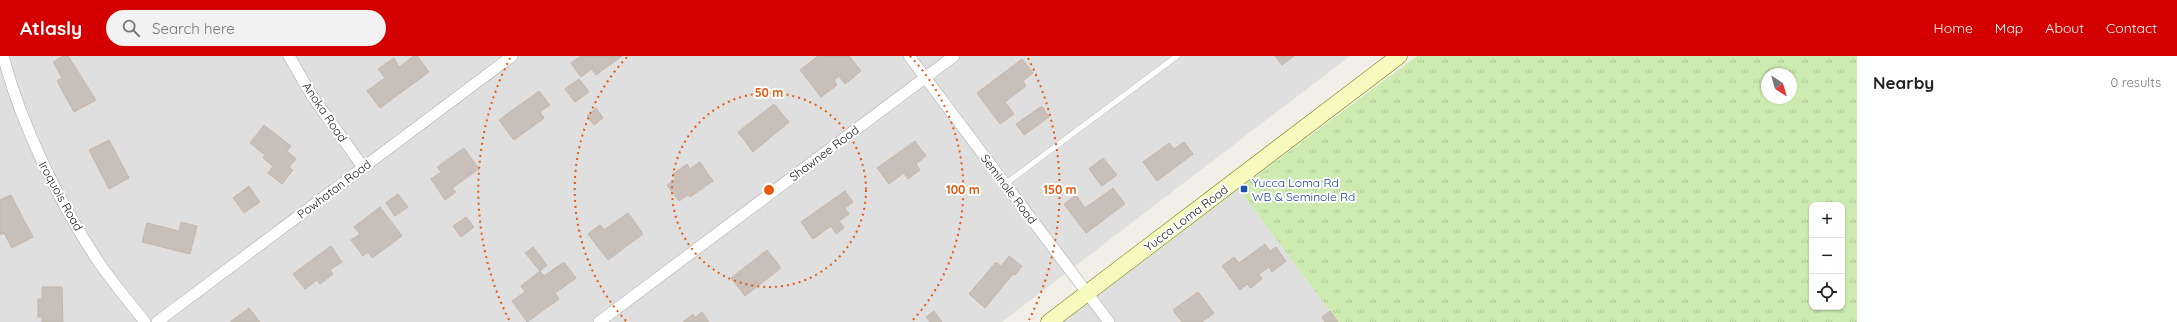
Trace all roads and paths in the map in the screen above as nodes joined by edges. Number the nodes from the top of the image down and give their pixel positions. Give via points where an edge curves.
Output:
1 (3, 56) edge
2 (290, 56) edge
3 (512, 56) edge
4 (909, 56) edge
5 (954, 56) edge
6 (1177, 56) edge
7 (1399, 56) edge
8 (925, 78) junction
9 (363, 167) junction
10 (1005, 184) junction
11 (1087, 293) junction
12 (145, 322) edge
13 (157, 322) edge
14 (599, 322) edge
15 (1049, 322) edge
16 (1109, 322) edge

1 - 12 street, Iroquois Road via 40,157 72,218 101,265
2 - 9 street, Anoka Road via 312,96
3 - 9 street, Powhatan Road
4 - 8 street, Seminole Road
5 - 8 street, Shawnee Road
6 - 10 lane
7 - 11 main road, Yucca Loma Road
8 - 10 street, Seminole Road
8 - 14 street, Shawnee Road
9 - 13 street, Powhatan Road
10 - 11 street, Seminole Road
11 - 15 main road, Yucca Loma Road
11 - 16 street, Seminole Road

